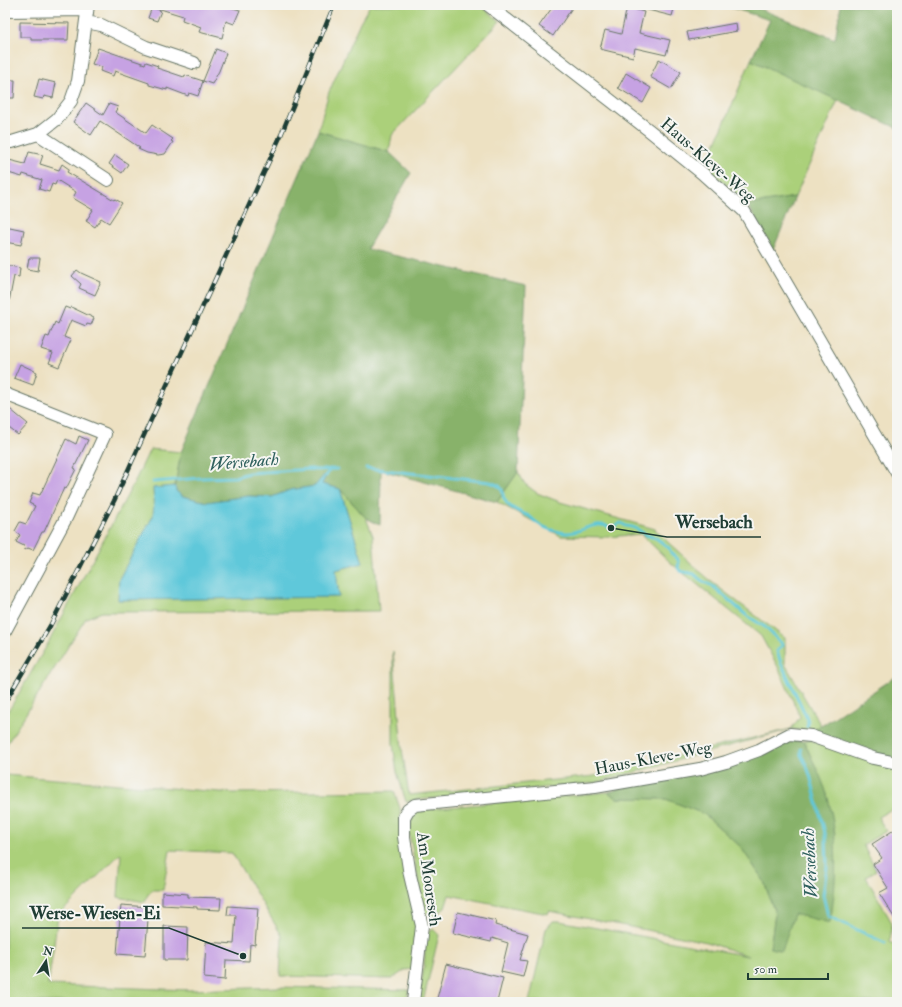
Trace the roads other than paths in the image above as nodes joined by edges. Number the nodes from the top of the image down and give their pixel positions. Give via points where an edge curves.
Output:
1 (488, 5) edge
2 (5, 11) edge
3 (87, 13) edge
4 (194, 63) dead end
5 (38, 134) junction
6 (5, 142) edge
7 (108, 180) dead end
8 (5, 394) edge
9 (897, 473) edge
10 (5, 631) edge
11 (897, 763) edge
12 (408, 810) joint
13 (413, 1002) edge

1 - 9 street, Haus-Kleve-Weg via 650,131 744,211
2 - 3 street
3 - 4 street via 101,25 146,47
3 - 5 street via 78,81 71,101 57,119
5 - 6 street
5 - 7 street
8 - 10 street via 105,434 66,518
11 - 12 street, Haus-Kleve-Weg via 873,758 811,736 790,734 759,750 700,769 595,787 415,805
12 - 13 street, Am Mooresch via 404,817 404,837 422,926

